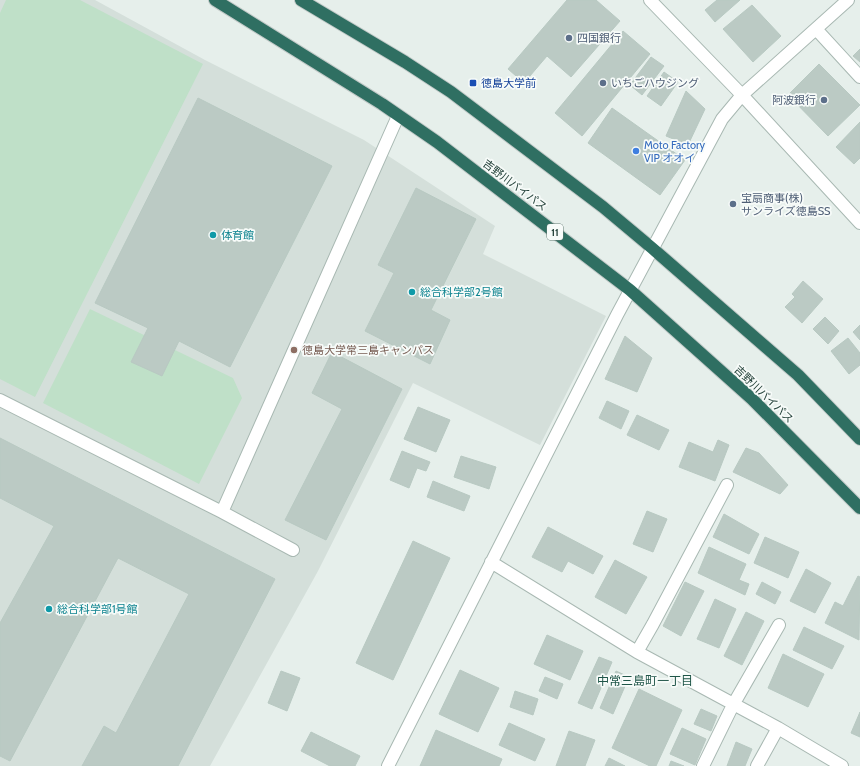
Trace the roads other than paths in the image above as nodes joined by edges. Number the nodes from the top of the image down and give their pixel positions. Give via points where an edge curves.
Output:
1 (215, 0) edge
2 (301, 0) edge
3 (650, 0) edge
4 (848, 0) edge
5 (816, 29) junction
6 (860, 76) edge
7 (742, 95) junction
8 (398, 116) junction
9 (860, 223) edge
10 (652, 248) junction
11 (630, 290) junction
12 (0, 400) edge
13 (860, 439) edge
14 (727, 485) dead end
15 (860, 508) edge
16 (222, 512) junction
17 (293, 550) dead end
18 (491, 562) junction
19 (779, 625) dead end
20 (637, 652) junction
21 (733, 705) junction
22 (778, 728) junction
23 (388, 766) edge
24 (703, 766) edge
25 (757, 766) edge
26 (842, 766) edge

1 - 8 highway, 吉野川バイパス / 11 via 356,87
2 - 10 highway via 451,92 603,207
3 - 7 street
4 - 5 street
5 - 6 street
5 - 7 street
7 - 9 street
7 - 10 street via 722,119
8 - 11 highway, 吉野川バイパス / 11 via 437,142
8 - 16 street
10 - 11 street
10 - 13 highway via 798,375
11 - 15 highway, 吉野川バイパス / 11 via 752,399
11 - 18 street
12 - 16 street
14 - 20 street
16 - 17 street
18 - 20 street
18 - 23 street
19 - 21 street
20 - 21 street
21 - 22 street
21 - 24 street
22 - 25 street
22 - 26 street

